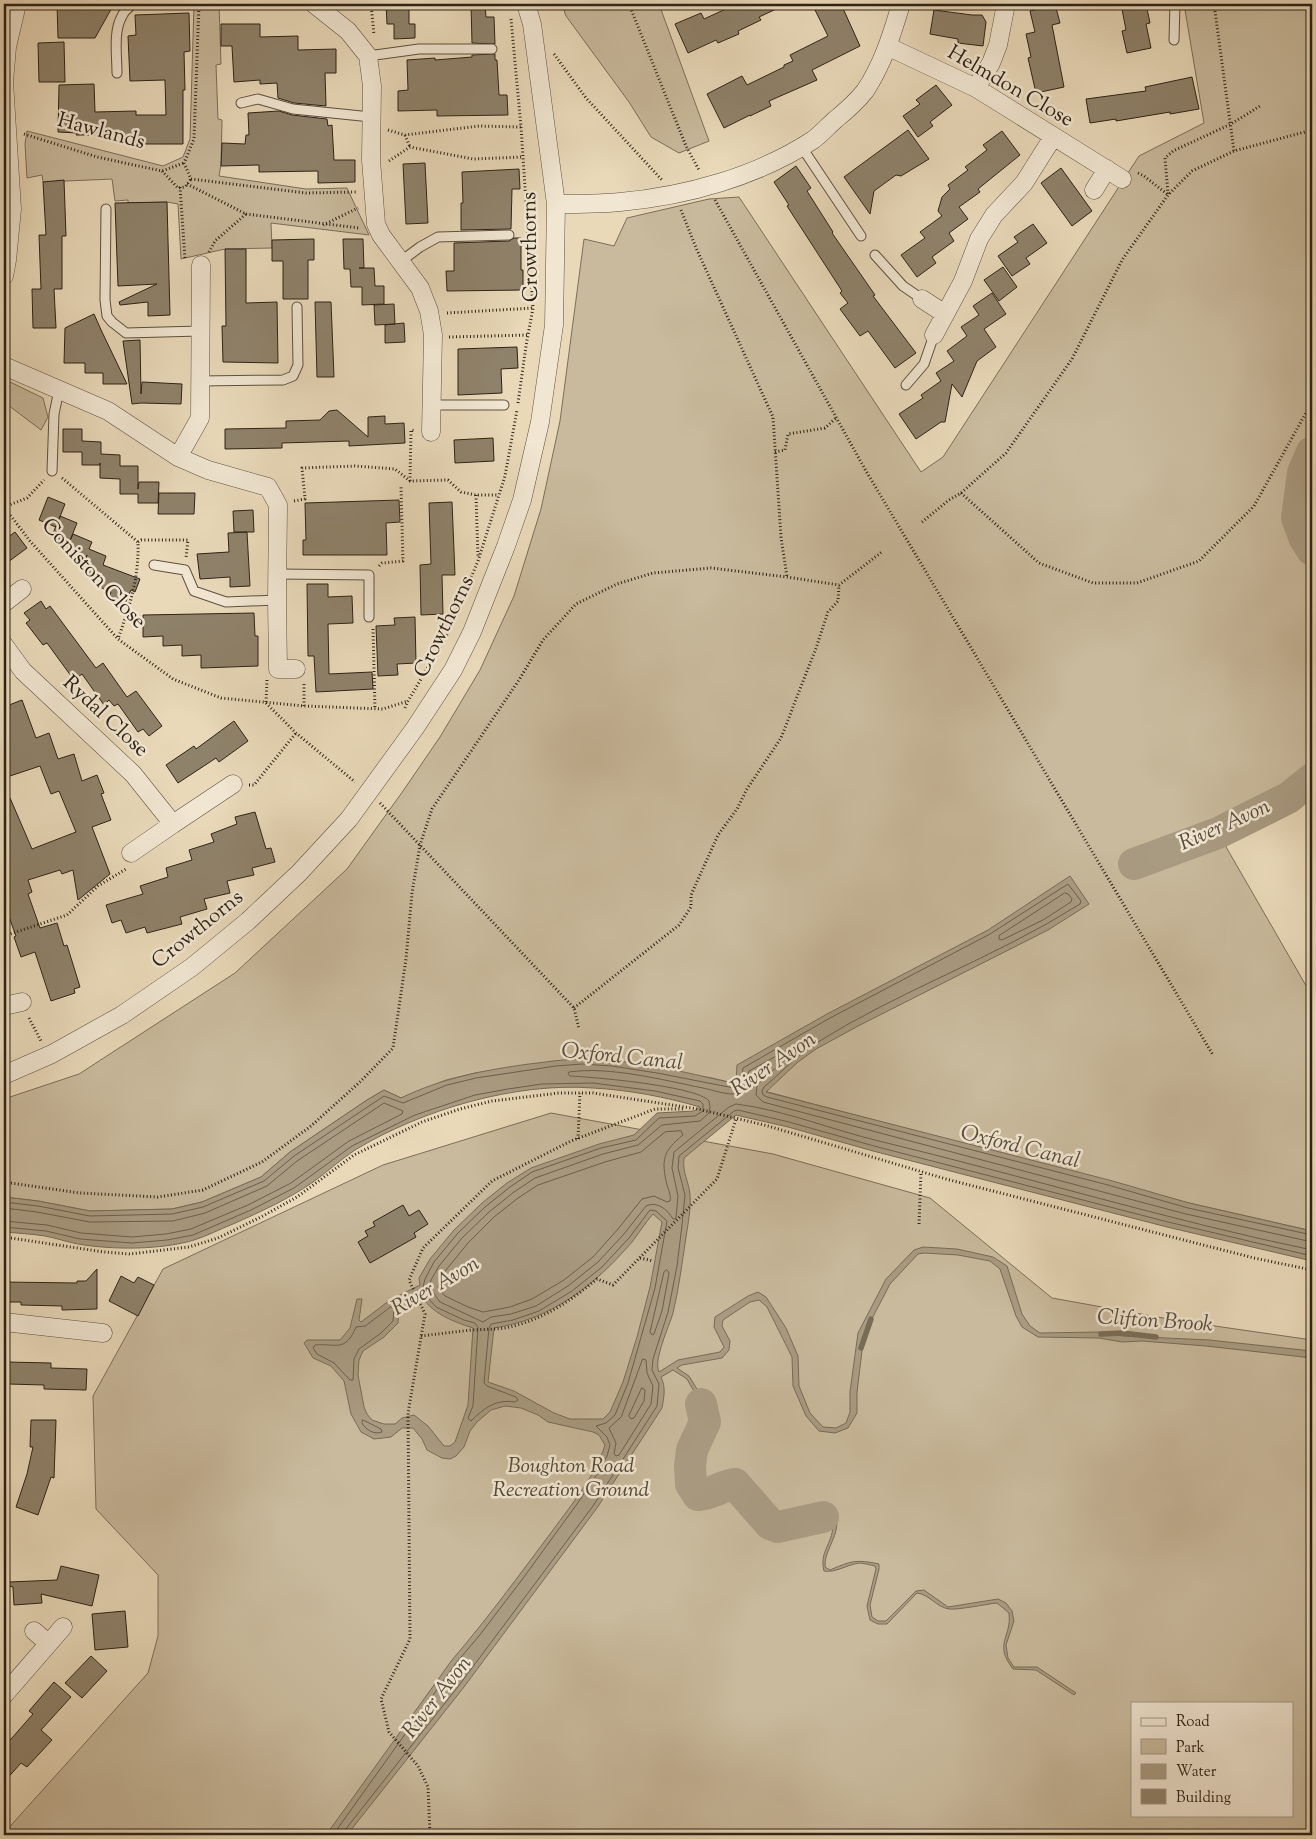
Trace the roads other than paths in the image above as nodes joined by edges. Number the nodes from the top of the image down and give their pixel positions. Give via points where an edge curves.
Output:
1 (17, 4) edge
2 (133, 4) edge
3 (314, 4) edge
4 (526, 4) edge
5 (901, 4) edge
6 (1006, 4) edge
7 (1175, 4) edge
8 (1174, 40) dead end
9 (889, 47) junction
10 (492, 50) dead end
11 (372, 56) junction
12 (117, 73) dead end
13 (976, 88) junction
14 (241, 103) dead end
15 (371, 121) junction
16 (1052, 137) junction
17 (801, 146) junction
18 (1107, 169) junction
19 (1122, 179) road end
20 (1094, 190) dead end
21 (556, 204) junction
22 (106, 209) dead end
23 (509, 235) dead end
24 (861, 236) dead end
25 (875, 254) dead end
26 (400, 262) junction
27 (201, 265) road end
28 (4, 276) edge
29 (922, 299) joint
30 (297, 307) dead end
31 (945, 314) junction
32 (200, 331) junction
33 (934, 335) joint
34 (4, 366) edge
35 (200, 381) junction
36 (906, 385) dead end
37 (60, 390) junction
38 (504, 404) dead end
39 (431, 405) junction
40 (432, 432) road end
41 (178, 457) junction
42 (52, 471) road end
43 (154, 565) dead end
44 (278, 574) junction
45 (22, 589) dead end
46 (277, 600) junction
47 (4, 603) edge
48 (369, 617) road end
49 (4, 645) edge
50 (296, 669) dead end
51 (233, 784) road end
52 (174, 824) junction
53 (131, 853) road end
54 (4, 1075) edge
55 (4, 1322) edge
56 (103, 1333) dead end
57 (63, 1627) dead end
58 (34, 1631) dead end
59 (48, 1642) junction
60 (4, 1694) edge

1 - 28 street via 7,47 4,82 12,209
2 - 12 lane via 122,14 119,23
3 - 11 street via 348,30
4 - 21 street, Crowthorns via 532,24
5 - 9 street
6 - 13 street via 992,63
7 - 8 lane
9 - 13 street, Helmdon Close
9 - 17 street via 865,91 814,139
10 - 11 lane via 420,49
11 - 15 street
13 - 16 street, Helmdon Close
14 - 15 lane via 258,99 293,109
15 - 26 street via 376,224
16 - 18 street, Helmdon Close
16 - 31 street via 1024,184 994,215 979,238 963,281
17 - 21 street via 745,174 675,194 620,202
17 - 24 lane
18 - 19 street, Helmdon Close
18 - 20 street
21 - 54 street, Crowthorns via 554,325 540,422 522,500 506,546 472,632 453,670 349,819 248,921 192,967 122,1015 52,1054
22 - 32 lane via 107,316 126,333
23 - 26 lane via 438,237
25 - 29 lane via 903,286
26 - 39 street via 420,288 429,314 433,338
27 - 32 street
29 - 31 street
30 - 35 lane via 298,365 293,376 283,380
31 - 33 street
32 - 35 street
33 - 36 lane via 924,364
34 - 37 street
35 - 41 street via 200,418
37 - 41 street via 108,411
37 - 42 lane via 54,414
38 - 39 lane
39 - 40 street
41 - 44 street via 208,470 268,487 278,504
43 - 46 lane via 185,570 194,591 226,602
44 - 46 street
44 - 48 lane via 369,575
45 - 47 street
46 - 50 street via 278,669
49 - 52 street, Rydal Close via 23,671 134,774
51 - 52 street
52 - 53 street
55 - 56 street
57 - 59 street
58 - 59 street
59 - 60 street

